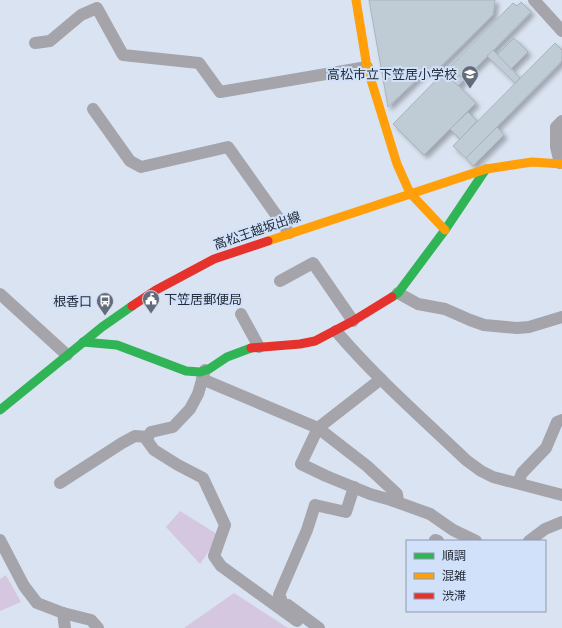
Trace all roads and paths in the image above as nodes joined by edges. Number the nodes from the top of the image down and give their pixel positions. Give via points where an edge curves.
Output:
1 (356, 0) edge
2 (534, 0) edge
3 (101, 4) edge
4 (562, 31) edge
5 (35, 43) dead end
6 (367, 66) junction
7 (93, 109) dead end
8 (562, 121) edge
9 (561, 164) edge
10 (486, 169) junction
11 (410, 192) junction
12 (445, 230) junction
13 (289, 233) junction
14 (280, 281) dead end
15 (398, 293) junction
16 (0, 294) edge
17 (241, 314) dead end
18 (562, 317) edge
19 (353, 321) junction
20 (336, 331) junction
21 (83, 342) junction
22 (259, 347) junction
23 (67, 355) junction
24 (203, 374) junction
25 (381, 379) junction
26 (3, 407) edge
27 (562, 420) edge
28 (0, 421) edge
29 (318, 428) junction
30 (148, 437) junction
31 (60, 483) dead end
32 (518, 483) junction
33 (354, 487) junction
34 (562, 495) edge
35 (398, 502) junction
36 (562, 522) edge
37 (0, 540) edge
38 (474, 540) edge
39 (530, 540) edge
40 (279, 603) junction
41 (63, 614) junction
42 (297, 621) dead end
43 (65, 628) edge
44 (98, 628) edge
45 (319, 628) edge

1 - 6 street
2 - 4 street
3 - 5 street via 81,15 50,41
3 - 6 street via 123,55 199,63 220,92
6 - 11 street via 397,164
7 - 13 street via 130,161 141,167 228,146
8 - 9 street via 556,127 556,147
9 - 10 street, 高松王越坂出線 via 532,162
10 - 11 street, 高松王越坂出線
10 - 12 street
11 - 12 street
11 - 13 street, 高松王越坂出線
12 - 15 street
13 - 21 street, 高松王越坂出線 via 214,258 156,290
14 - 19 street via 313,263
15 - 18 street via 418,304 445,309 484,325 529,327
15 - 19 street
16 - 23 street
17 - 22 street
19 - 20 street
20 - 22 street via 315,341
20 - 25 street
21 - 23 street, 高松王越坂出線
21 - 24 street via 117,345 186,371
22 - 24 street via 238,352
23 - 26 street, 高松王越坂出線
24 - 29 street
24 - 30 street via 198,394 190,409 172,427 151,432
25 - 29 street
25 - 32 street via 481,472
26 - 28 street
27 - 32 street via 557,422 546,448 522,473
29 - 33 street via 301,464
29 - 35 street via 392,489 397,494
30 - 31 street via 136,436 129,439
30 - 40 street via 146,439 154,450 178,466 204,478 226,525 214,556 221,566
32 - 34 street
33 - 35 street
33 - 40 street via 346,512 315,505 279,595
35 - 38 street via 430,514 452,530
36 - 39 street via 545,529
37 - 41 street via 24,586 37,602
40 - 42 street
40 - 45 street via 306,617
41 - 43 street
41 - 44 street via 91,620

